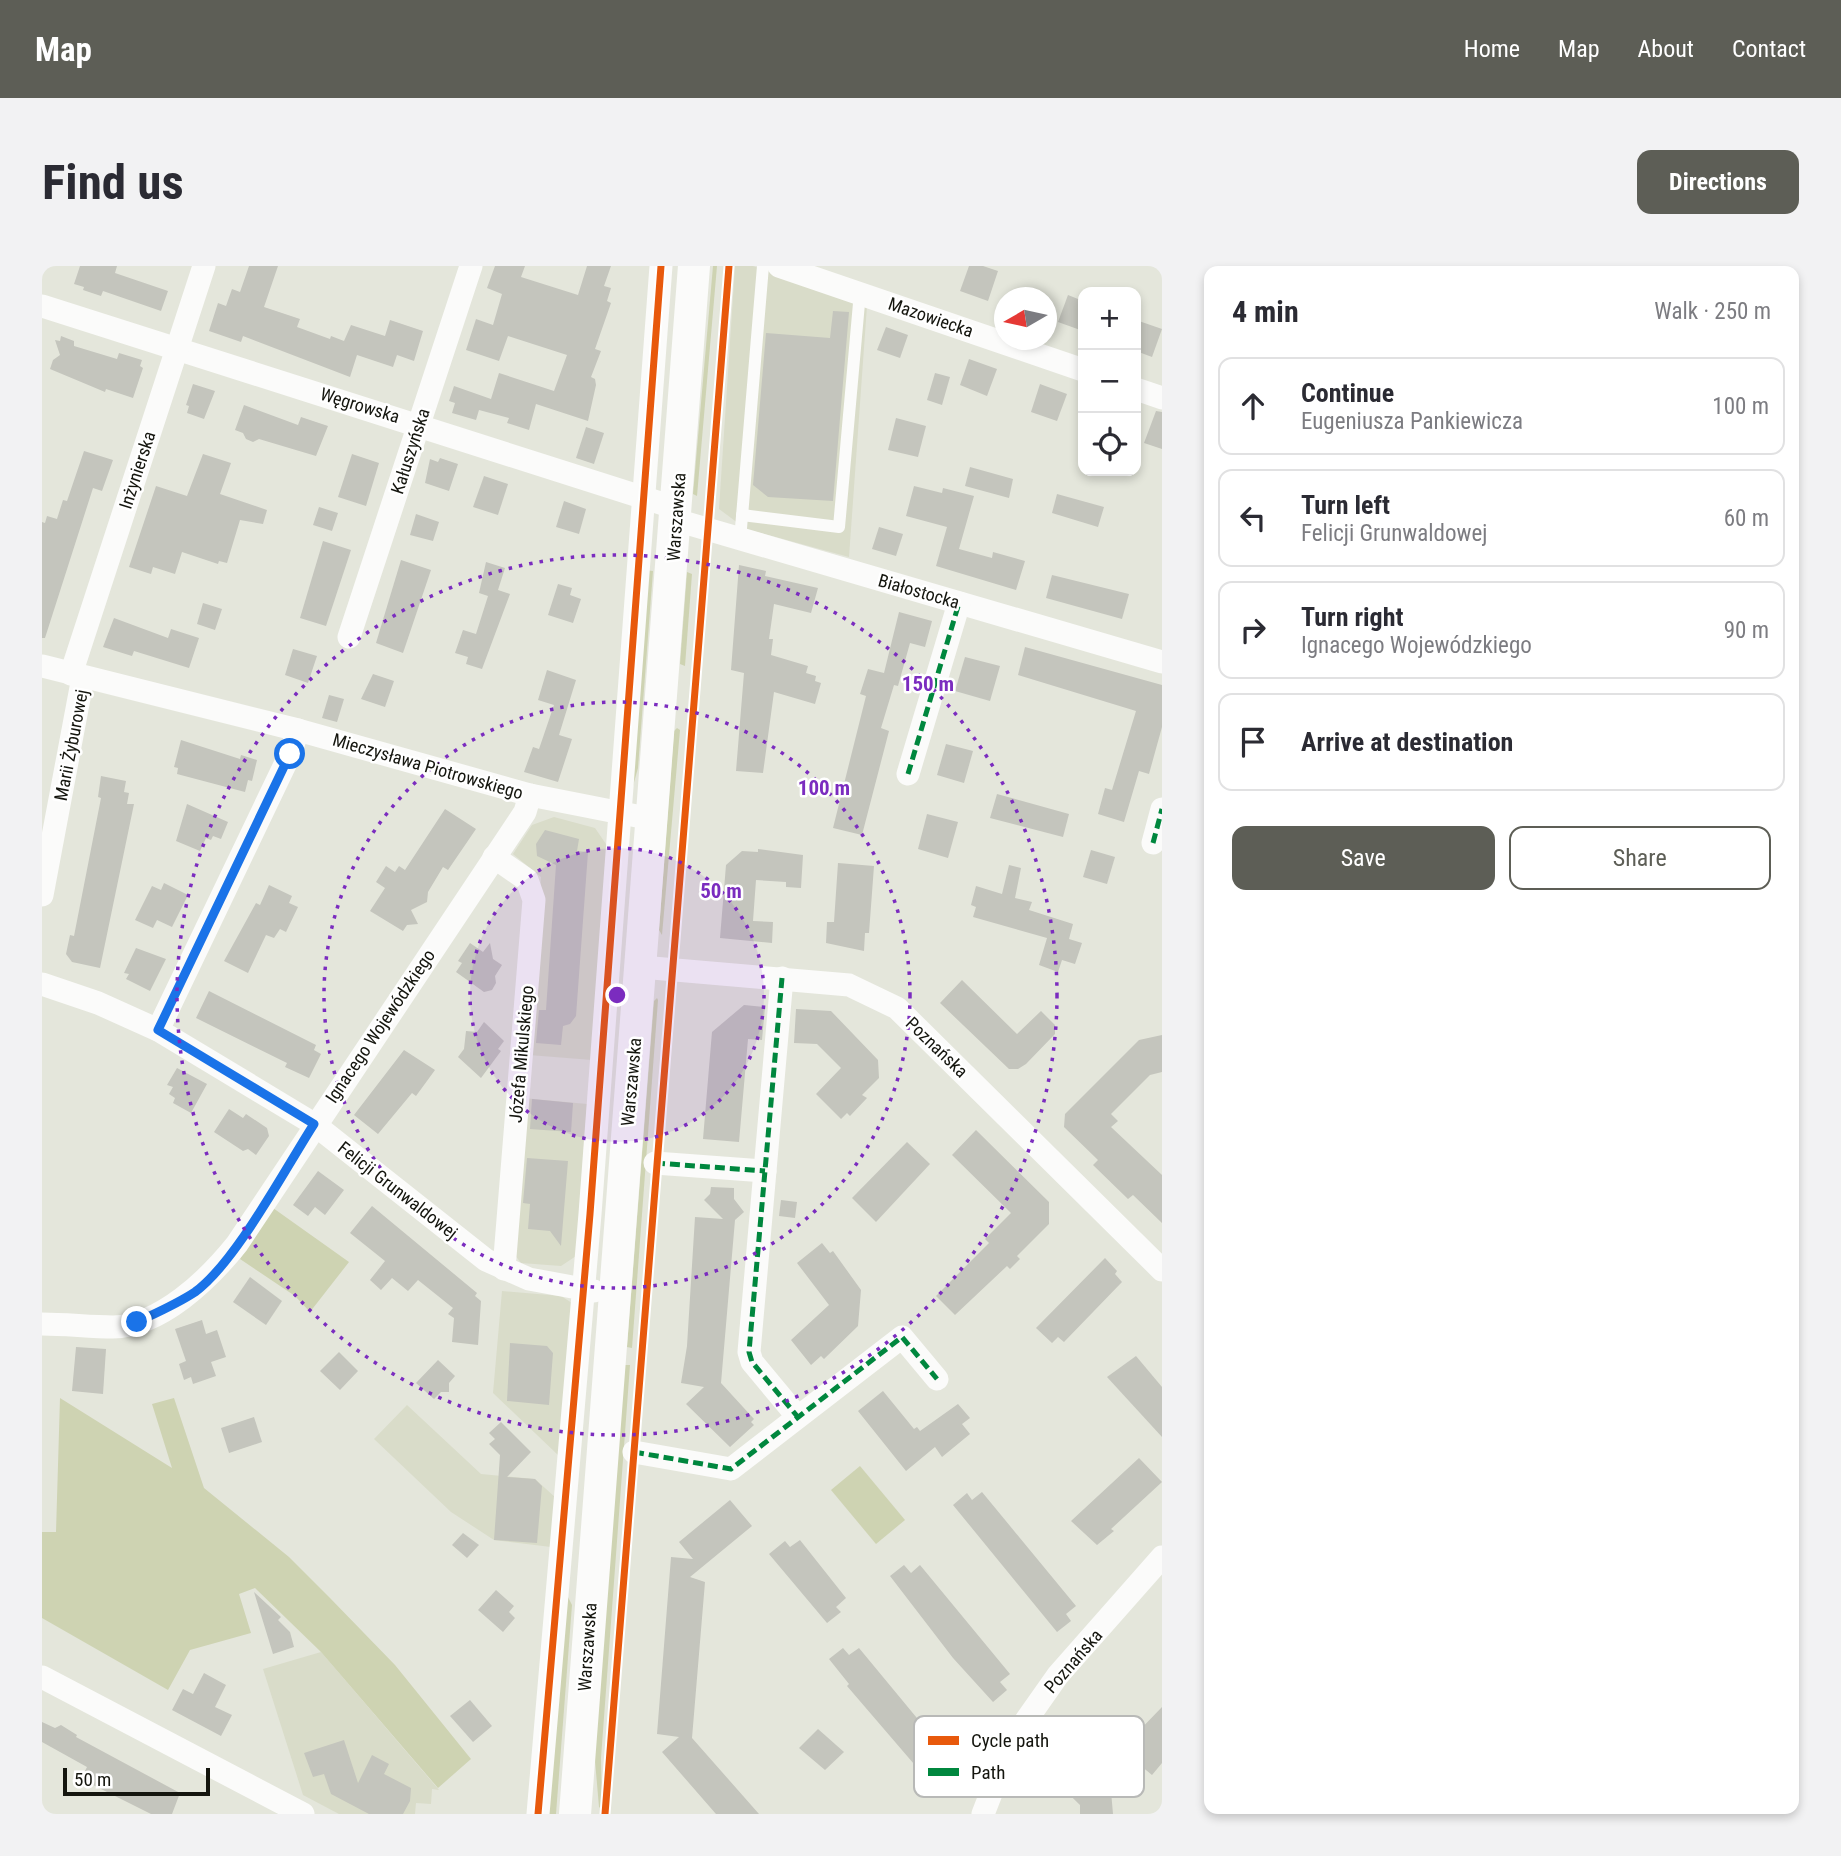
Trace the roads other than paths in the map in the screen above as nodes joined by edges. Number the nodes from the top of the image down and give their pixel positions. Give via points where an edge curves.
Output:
1 (204, 266) edge
2 (471, 266) edge
3 (661, 266) edge
4 (694, 266) edge
5 (764, 266) edge
6 (779, 266) edge
7 (860, 292) junction
8 (42, 306) edge
9 (177, 350) junction
10 (1078, 368) edge
11 (1141, 391) edge
12 (1162, 398) edge
13 (419, 424) junction
14 (642, 499) junction
15 (676, 514) junction
16 (742, 515) junction
17 (740, 540) junction
18 (959, 603) junction
19 (349, 636) dead end
20 (1162, 662) edge
21 (42, 666) edge
22 (77, 676) junction
23 (298, 730) junction
24 (908, 774) dead end
25 (530, 795) junction
26 (1162, 809) edge
27 (618, 814) junction
28 (652, 819) junction
29 (1153, 843) dead end
30 (495, 857) junction
31 (42, 895) edge
32 (641, 967) junction
33 (782, 978) junction
34 (42, 984) edge
35 (158, 1030) junction
36 (314, 1124) junction
37 (655, 1163) dead end
38 (765, 1171) junction
39 (504, 1269) junction
40 (1162, 1269) edge
41 (581, 1289) junction
42 (614, 1293) junction
43 (42, 1324) edge
44 (937, 1380) dead end
45 (797, 1416) junction
46 (634, 1452) dead end
47 (1162, 1557) edge
48 (42, 1677) edge
49 (1029, 1716) edge
50 (990, 1797) edge
51 (303, 1814) edge
52 (538, 1814) edge
53 (575, 1814) edge
54 (983, 1814) edge

1 - 9 street, Inżynierska
2 - 13 street, Kałuszyńska
3 - 14 street
4 - 15 main road, Warszawska
5 - 16 lane
6 - 7 street, Mazowiecka
7 - 10 street, Mazowiecka
7 - 16 lane via 839,527
8 - 9 street, Węgrowska
9 - 13 street, Węgrowska
9 - 22 street, Inżynierska
11 - 12 street
13 - 14 street, Węgrowska
13 - 19 street, Kałuszyńska
14 - 15 street, Węgrowska
14 - 27 street
15 - 17 street, Białostocka
15 - 28 main road, Warszawska
16 - 17 lane
17 - 18 street, Białostocka
18 - 20 street, Białostocka
18 - 24 street
21 - 22 street, Mieczysława Piotrowskiego
22 - 23 street, Mieczysława Piotrowskiego
22 - 31 street, Marii Żyburowej
23 - 25 street, Mieczysława Piotrowskiego
23 - 35 street
25 - 27 street, Mieczysława Piotrowskiego
25 - 30 street, Ignacego Wojewódzkiego via 525,813
26 - 29 street
27 - 28 street, Mieczysława Piotrowskiego
27 - 41 street
28 - 32 main road, Warszawska
30 - 36 street, Ignacego Wojewódzkiego
30 - 39 street, Józefa Mikulskiego via 527,880 534,900
32 - 33 street, Poznańska
32 - 42 main road, Warszawska
33 - 38 street
33 - 40 street, Poznańska via 849,985 897,1008
34 - 35 street, Felicji Grunwaldowej
35 - 36 street, Felicji Grunwaldowej
36 - 39 street, Felicji Grunwaldowej via 486,1260
36 - 43 street, Ignacego Wojewódzkiego via 237,1244 194,1292 137,1322 113,1327
37 - 38 street
38 - 45 street via 749,1352 752,1362
39 - 41 street, Felicji Grunwaldowej
41 - 42 street, Felicji Grunwaldowej
41 - 52 street
42 - 53 main road, Warszawska
44 - 45 street via 902,1337
45 - 46 street via 731,1469
47 - 49 street, Poznańska via 1058,1675
48 - 51 street
50 - 54 street, Poznańska

